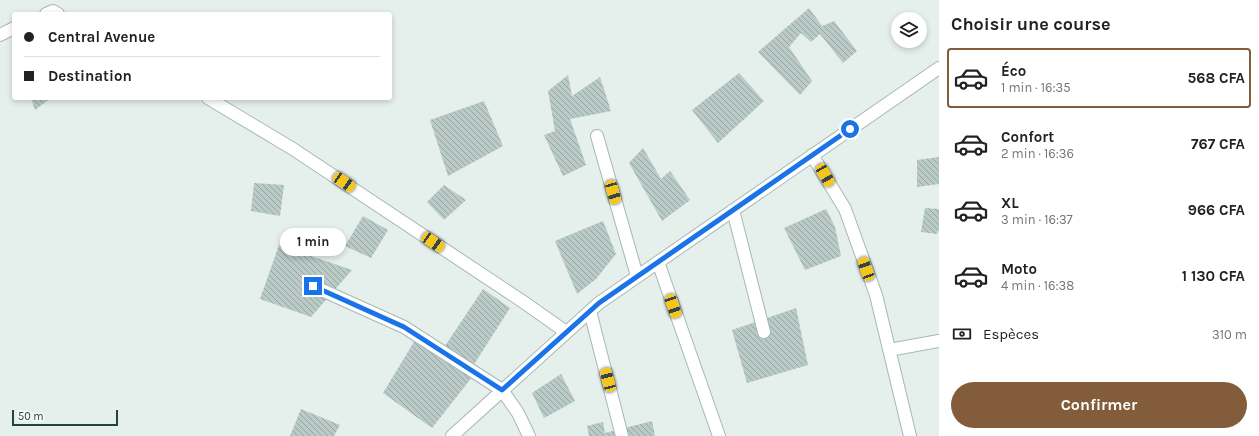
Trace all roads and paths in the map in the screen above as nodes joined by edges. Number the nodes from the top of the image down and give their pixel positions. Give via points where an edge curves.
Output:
1 (12, 29) edge
2 (0, 35) edge
3 (939, 68) edge
4 (211, 100) edge
5 (597, 136) dead end
6 (812, 155) junction
7 (733, 210) junction
8 (658, 262) junction
9 (637, 276) junction
10 (313, 286) dead end
11 (590, 311) junction
12 (566, 332) junction
13 (764, 332) dead end
14 (939, 341) edge
15 (889, 350) junction
16 (502, 390) junction
17 (452, 436) edge
18 (529, 436) edge
19 (622, 436) edge
20 (719, 436) edge
21 (910, 436) edge

1 - 2 street
3 - 6 street
4 - 12 street via 293,148
5 - 9 street
6 - 7 street
6 - 15 street via 845,210 876,295
7 - 8 street
7 - 13 street
8 - 9 street
8 - 20 street
9 - 11 street
10 - 16 street via 404,327
11 - 12 street
11 - 19 street
12 - 16 street
14 - 15 street
15 - 21 street
16 - 17 street
16 - 18 street via 518,413

